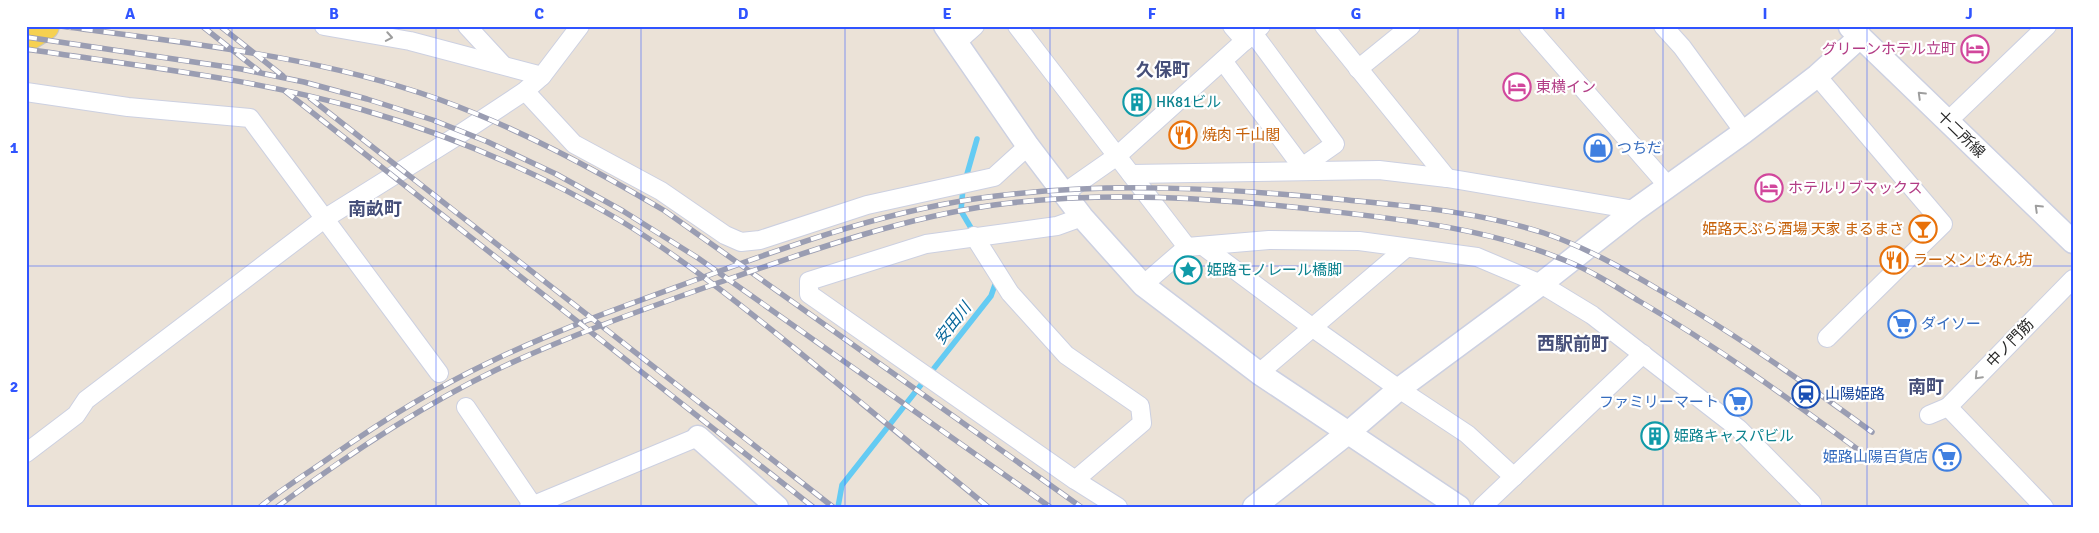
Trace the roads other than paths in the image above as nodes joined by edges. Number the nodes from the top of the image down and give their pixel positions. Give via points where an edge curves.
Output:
1 (45, 26) edge
2 (324, 26) edge
3 (467, 26) edge
4 (975, 26) edge
5 (1017, 26) edge
6 (1232, 26) edge
7 (1324, 26) edge
8 (1411, 26) edge
9 (1528, 26) edge
10 (1663, 26) edge
11 (2047, 26) edge
12 (577, 27) edge
13 (1854, 32) edge
14 (951, 34) edge
15 (1253, 34) edge
16 (26, 38) edge
17 (1223, 61) junction
18 (503, 65) junction
19 (1358, 69) junction
20 (542, 76) junction
21 (1817, 76) junction
22 (525, 91) junction
23 (26, 92) edge
24 (1948, 121) junction
25 (1744, 132) junction
26 (1028, 146) junction
27 (1117, 156) junction
28 (1303, 169) junction
29 (1131, 174) junction
30 (1447, 178) junction
31 (1668, 186) junction
32 (1064, 193) junction
33 (1635, 210) junction
34 (1082, 218) junction
35 (324, 219) junction
36 (974, 236) junction
37 (2073, 242) edge
38 (1195, 246) junction
39 (1406, 248) junction
40 (2073, 279) edge
41 (1541, 284) junction
42 (1143, 285) junction
43 (1313, 328) junction
44 (1827, 338) dead end
45 (1643, 354) junction
46 (439, 373) dead end
47 (1259, 373) junction
48 (1399, 389) junction
49 (466, 407) dead end
50 (1948, 407) junction
51 (1929, 415) dead end
52 (1349, 432) junction
53 (698, 436) joint
54 (26, 453) edge
55 (1514, 477) junction
56 (1075, 480) junction
57 (1812, 503) dead end
58 (532, 506) edge
59 (777, 507) edge
60 (1118, 507) edge
61 (1254, 507) edge
62 (1459, 507) edge
63 (1482, 507) edge
64 (2044, 507) edge

1 - 16 main road
2 -> 18 street via 410,41
3 - 18 street
4 - 14 street
5 - 27 street
6 - 15 street
7 - 19 street
8 - 19 street
9 - 31 street
10 - 25 street
11 - 24 street
12 - 20 street
13 - 21 street
24 -> 13 street, 十二所線
14 - 26 street
15 - 17 street
15 - 28 street via 1335,144
17 - 27 street
17 - 28 street
18 - 20 street
19 - 30 street
20 - 22 street
21 - 25 street
21 - 44 street via 1943,224
22 - 26 street via 574,144 661,191 725,235 741,242 760,240 867,205 994,177
22 - 35 street
23 - 35 street via 128,107 250,118
37 -> 24 street, 十二所線
25 - 31 street
26 - 32 street
27 - 29 street
27 - 32 street
28 - 29 street
28 - 30 street via 1379,170
29 - 38 street
30 - 33 street
31 - 33 street
32 - 34 street
33 - 41 street
34 - 36 street via 1057,226
34 - 42 street
35 - 46 street
35 - 54 street via 86,400 76,415
36 - 56 street via 1010,293 1066,355 1140,406 1142,423
36 - 56 street via 926,244 809,281 809,294
38 - 39 street via 1269,240 1359,242
38 - 42 street
38 - 43 street
39 - 41 street via 1477,256
39 - 43 street
40 -> 50 street, 中ノ門筋
41 - 45 street via 1592,315
41 - 48 street
42 - 47 street
43 - 47 street
43 - 48 street
45 - 55 street
45 - 57 street via 1739,429
47 - 52 street
48 - 52 street
48 - 55 street via 1467,434
49 - 58 street
50 - 51 street
50 - 64 street
52 - 61 street
52 - 62 street
53 - 58 street
53 - 59 street
55 - 63 street
56 - 60 street

